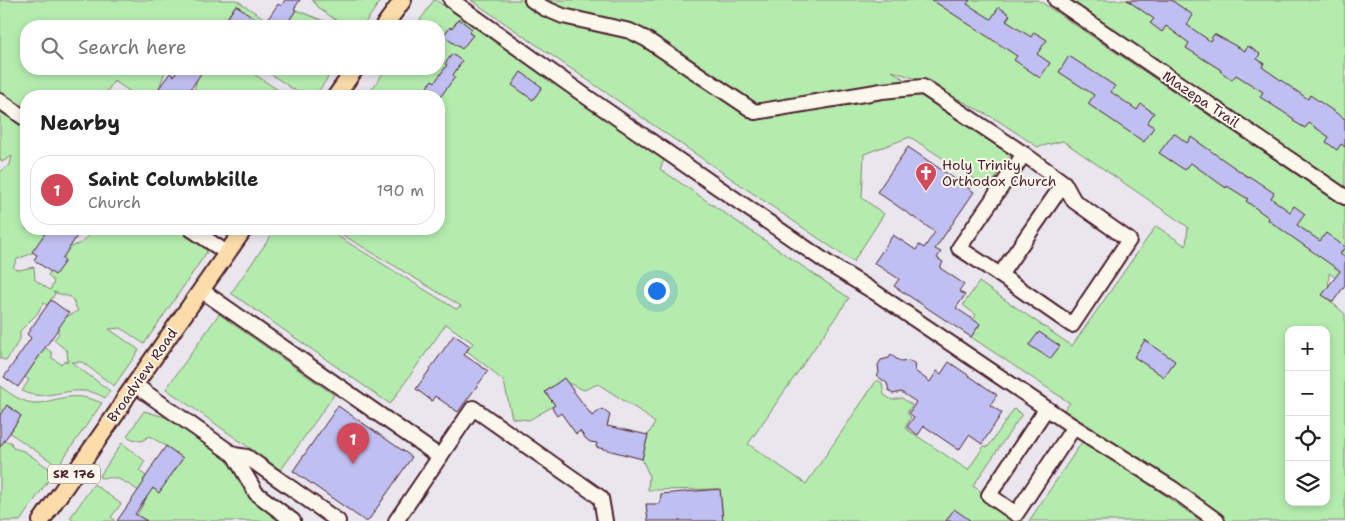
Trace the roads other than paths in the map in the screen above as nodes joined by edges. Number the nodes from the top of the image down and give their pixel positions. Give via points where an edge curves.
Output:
1 (403, 0) edge
2 (451, 0) edge
3 (532, 0) edge
4 (1056, 0) edge
5 (388, 20) edge
6 (351, 75) edge
7 (340, 90) edge
8 (0, 101) edge
9 (20, 115) edge
10 (1024, 154) junction
11 (1064, 184) junction
12 (1345, 197) edge
13 (201, 235) edge
14 (240, 235) edge
15 (227, 252) junction
16 (1000, 275) junction
17 (201, 290) junction
18 (135, 385) junction
19 (1046, 409) junction
20 (1074, 427) junction
21 (234, 455) junction
22 (440, 457) junction
23 (41, 521) edge
24 (293, 521) edge
25 (338, 521) edge
26 (396, 521) edge
27 (605, 521) edge
28 (1217, 521) edge

1 - 5 main road
2 - 19 street via 829,264
3 - 10 street via 563,16 630,31 646,39 755,112 882,91 924,88
4 - 12 street, Mazepa Trail
6 - 7 main road
8 - 9 street
10 - 11 street
10 - 16 street via 960,248
11 - 16 street
11 - 16 street via 1074,201 1129,240 1072,325
13 - 15 street
14 - 15 main road, Broadview Road / SR 176
15 - 17 main road, Broadview Road / SR 176
17 - 18 main road, Broadview Road / SR 176
17 - 22 street
18 - 21 street
18 - 23 main road, Broadview Road / SR 176
19 - 20 street
19 - 20 street via 988,495 1016,514
20 - 28 street via 1173,489
21 - 24 street via 256,493
21 - 25 street via 247,457
22 - 26 street
22 - 27 street via 473,408 601,498

